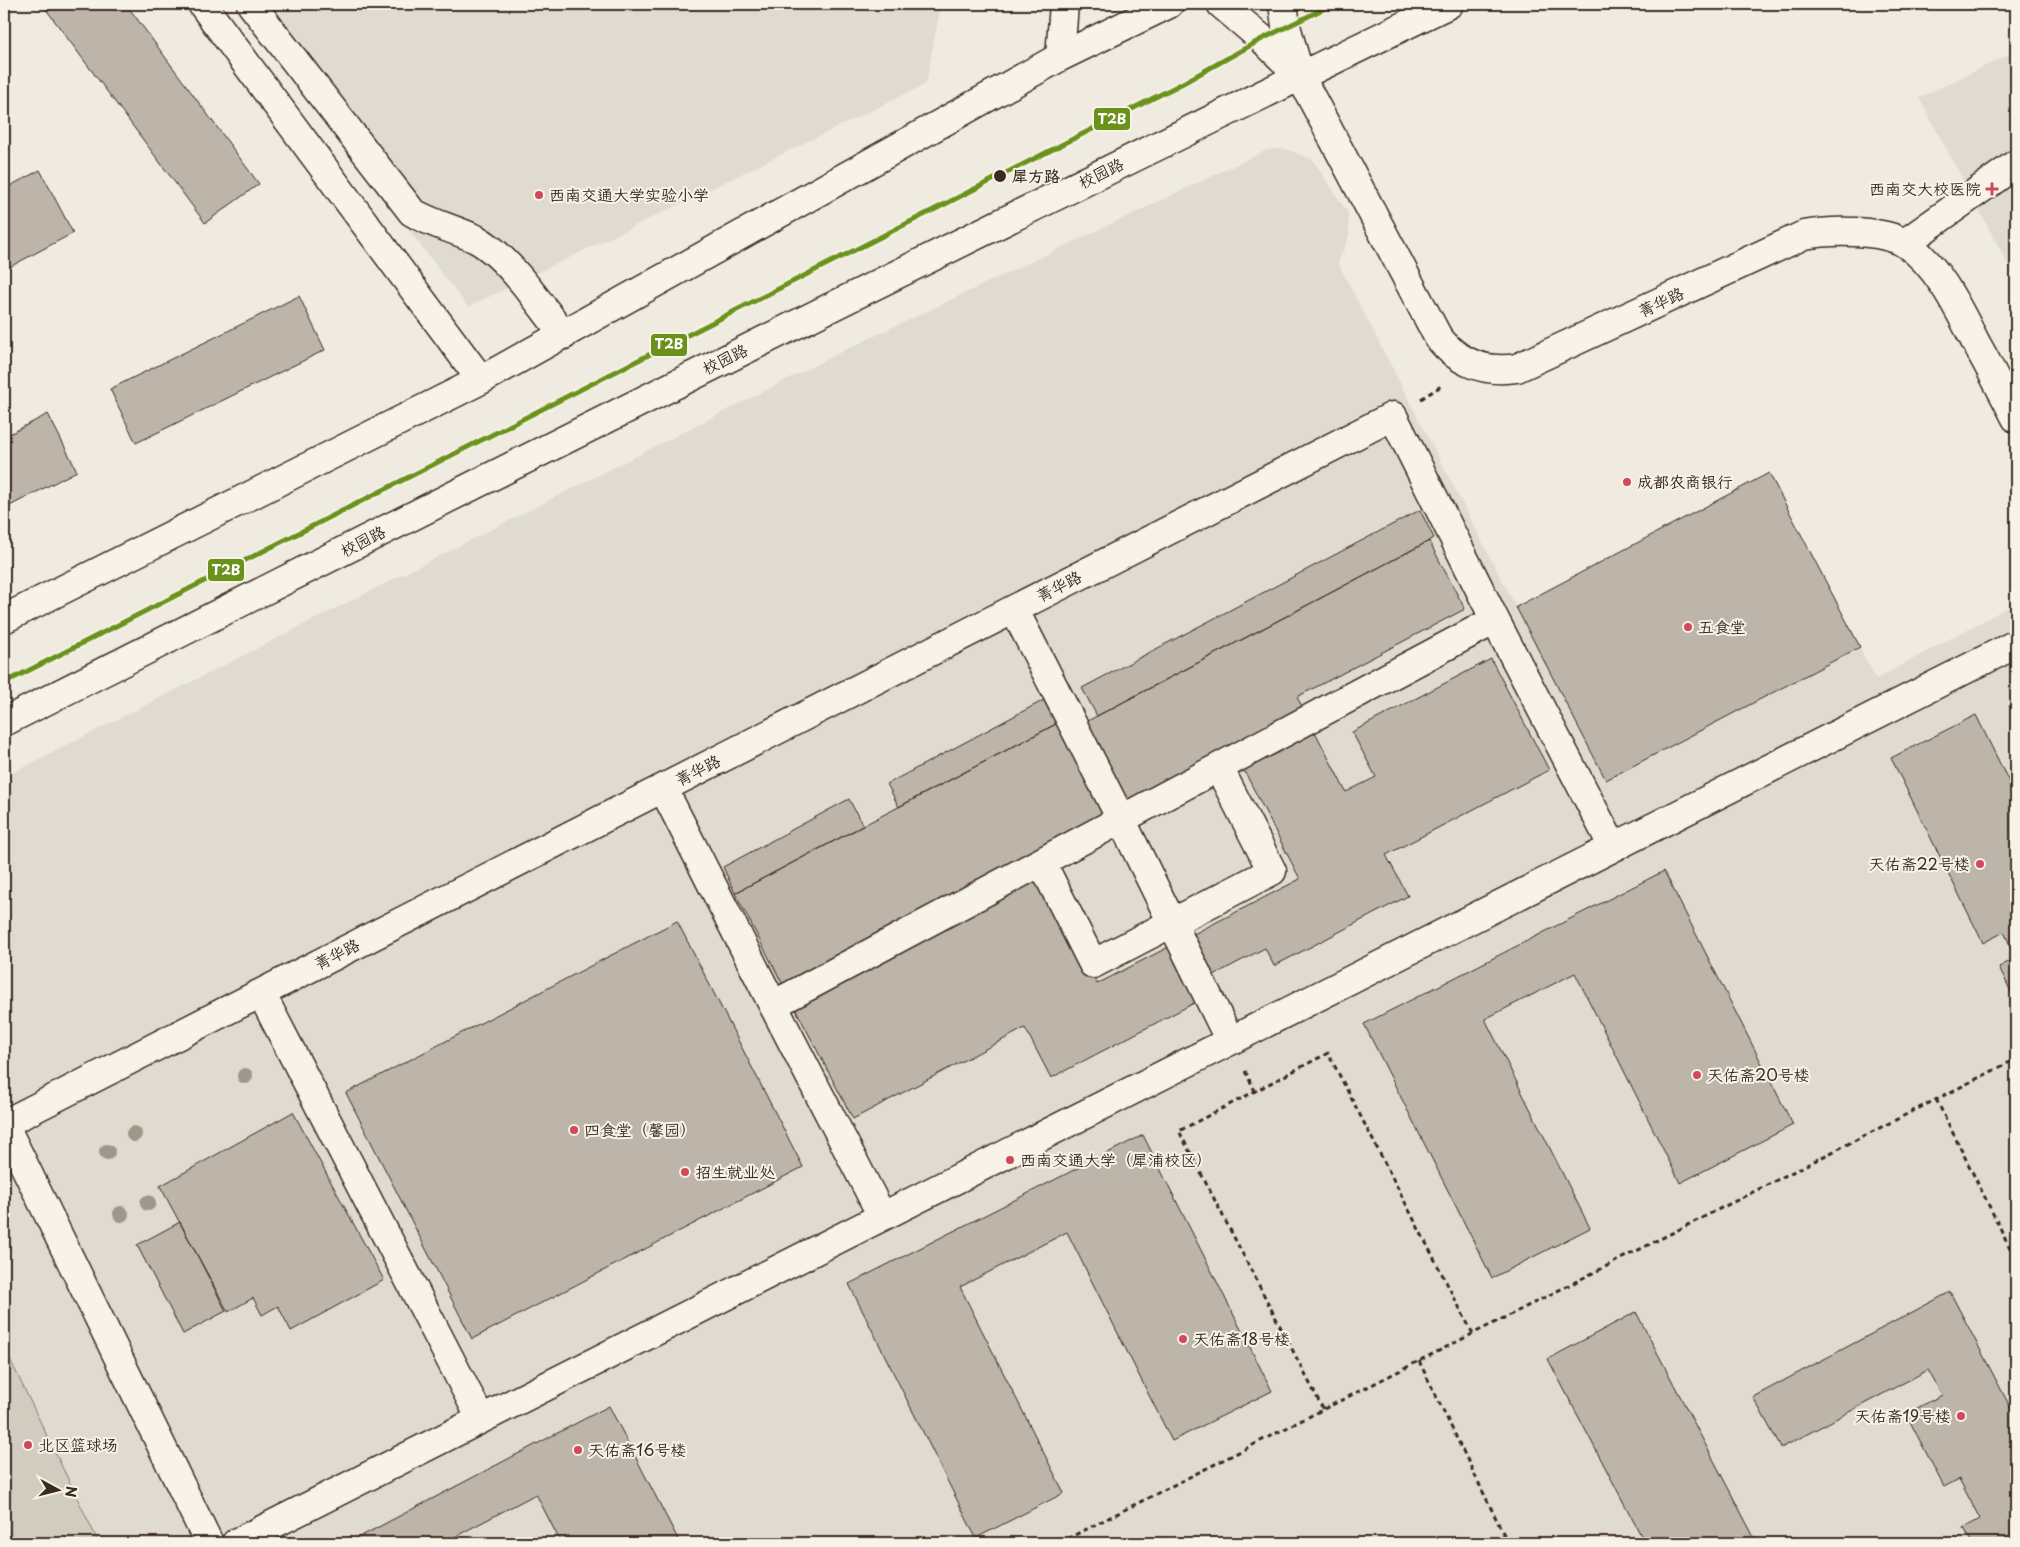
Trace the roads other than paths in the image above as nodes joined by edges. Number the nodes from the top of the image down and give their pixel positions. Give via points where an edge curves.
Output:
1 (202, 4) edge
2 (251, 4) edge
3 (1064, 4) edge
4 (1169, 4) edge
5 (1221, 4) edge
6 (1283, 4) edge
7 (1449, 4) edge
8 (1060, 57) junction
9 (1300, 76) junction
10 (2016, 164) edge
11 (1905, 243) junction
12 (564, 335) junction
13 (481, 380) junction
14 (2016, 418) edge
15 (1014, 609) junction
16 (4, 619) edge
17 (1495, 620) junction
18 (2016, 644) edge
19 (4, 722) edge
20 (1220, 768) junction
21 (663, 788) junction
22 (1122, 820) junction
23 (1613, 848) junction
24 (1042, 863) junction
25 (1172, 923) junction
26 (261, 993) junction
27 (772, 1005) junction
28 (1230, 1041) junction
29 (4, 1124) edge
30 (882, 1216) junction
31 (482, 1419) junction
32 (209, 1543) edge
33 (236, 1543) edge

1 - 13 street
2 - 12 street via 412,212 477,240 505,262
3 - 8 street
4 - 8 street
5 - 9 street
6 - 9 street
7 - 9 street, 校园路
8 - 12 street
9 - 11 street, 菁华路 via 1438,337 1472,366 1502,371 1517,368 1804,235 1842,231
9 - 19 street, 校园路 via 589,427
10 - 11 street
11 - 14 street via 1951,295
12 - 13 street
13 - 16 street
15 - 17 street, 菁华路 via 1393,416
15 - 21 street, 菁华路
15 - 22 street
17 - 20 street
17 - 23 street
18 - 23 street
20 - 22 street
20 - 25 street via 1272,871
21 - 26 street, 菁华路
21 - 27 street
22 - 24 street
22 - 25 street
23 - 28 street
24 - 25 street via 1093,964
24 - 27 street
25 - 28 street
26 - 29 street, 菁华路
26 - 31 street
27 - 30 street
28 - 30 street
29 - 32 street
30 - 31 street
31 - 33 street

